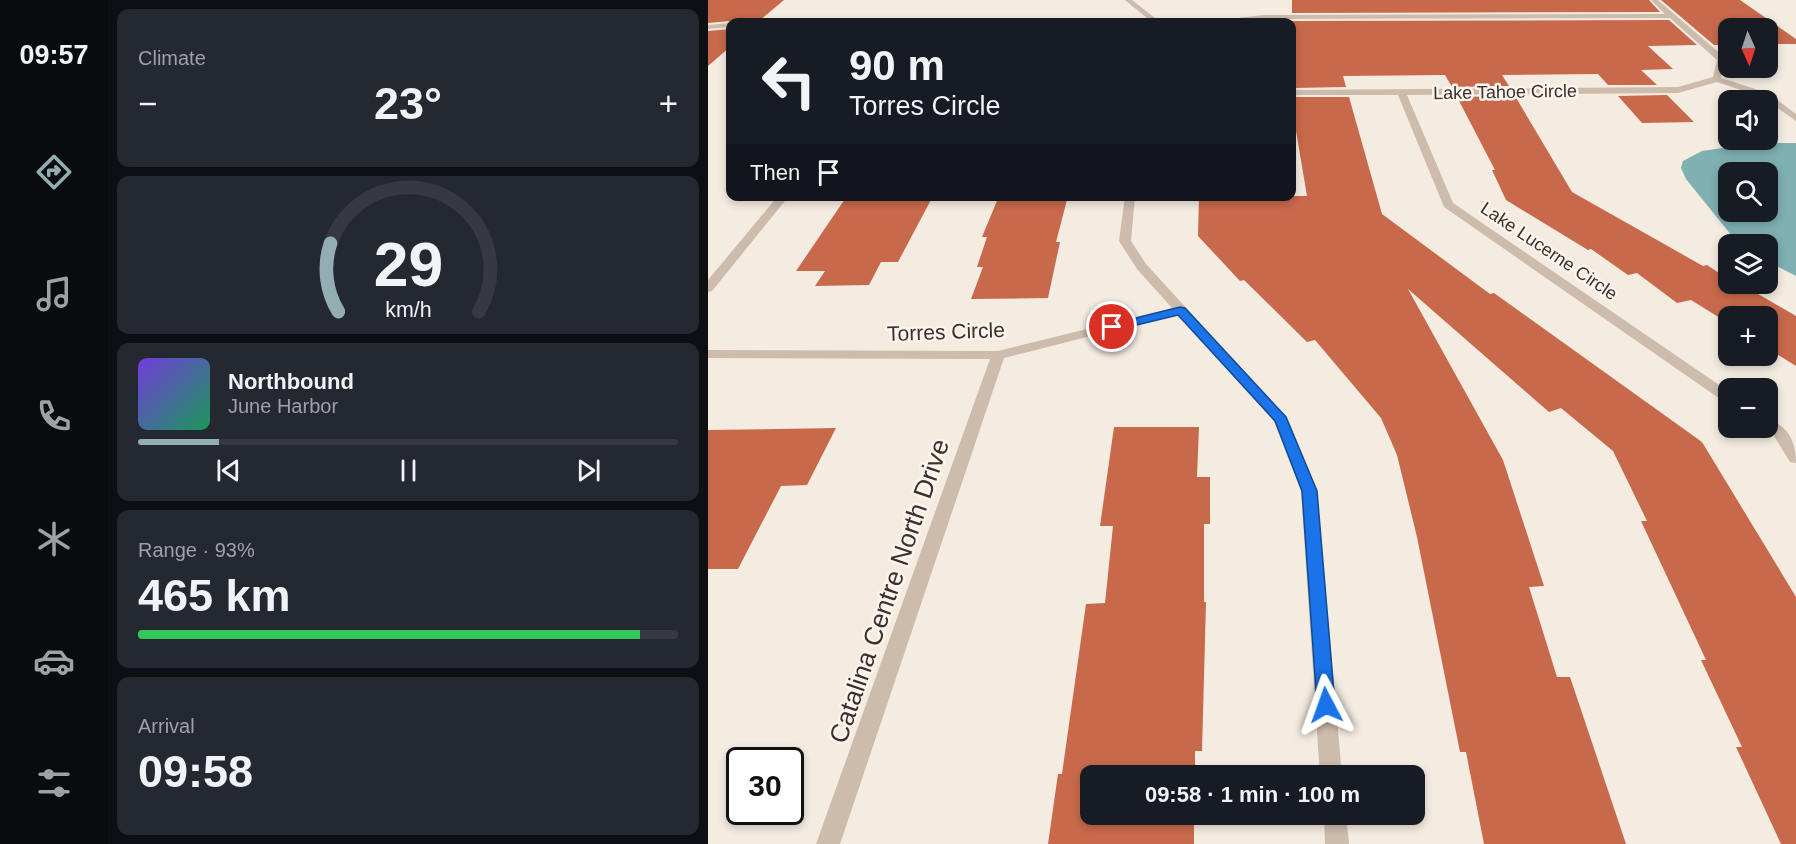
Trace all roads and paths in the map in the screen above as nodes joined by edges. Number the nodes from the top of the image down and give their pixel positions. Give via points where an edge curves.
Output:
1 (1128, 0) edge
2 (1654, 0) edge
3 (1672, 16) junction
4 (1151, 18) edge
5 (1253, 18) edge
6 (726, 25) edge
7 (708, 27) edge
8 (1717, 79) junction
9 (1296, 93) edge
10 (1402, 93) junction
11 (1796, 118) edge
12 (780, 201) edge
13 (1129, 201) edge
14 (708, 288) edge
15 (1180, 310) junction
16 (708, 354) edge
17 (998, 355) junction
18 (1718, 391) edge
19 (1778, 432) edge
20 (1796, 458) edge
21 (1331, 765) edge
22 (1336, 825) edge
23 (828, 844) edge
24 (1337, 844) edge

1 - 4 street
2 - 3 street
3 - 5 street
3 - 8 street via 1721,59
6 - 7 street
8 - 10 street, Lake Tahoe Circle via 1678,90
8 - 11 street via 1765,94
9 - 10 street, Lake Tahoe Circle
10 - 18 street, Lake Lucerne Circle via 1448,205
12 - 14 street
13 - 15 street via 1125,241 1141,266
15 - 17 street, Torres Circle
15 - 21 street via 1281,420 1309,491
16 - 17 street, Torres Circle
17 - 23 street, Catalina Centre North Drive
19 - 20 street
22 - 24 street

